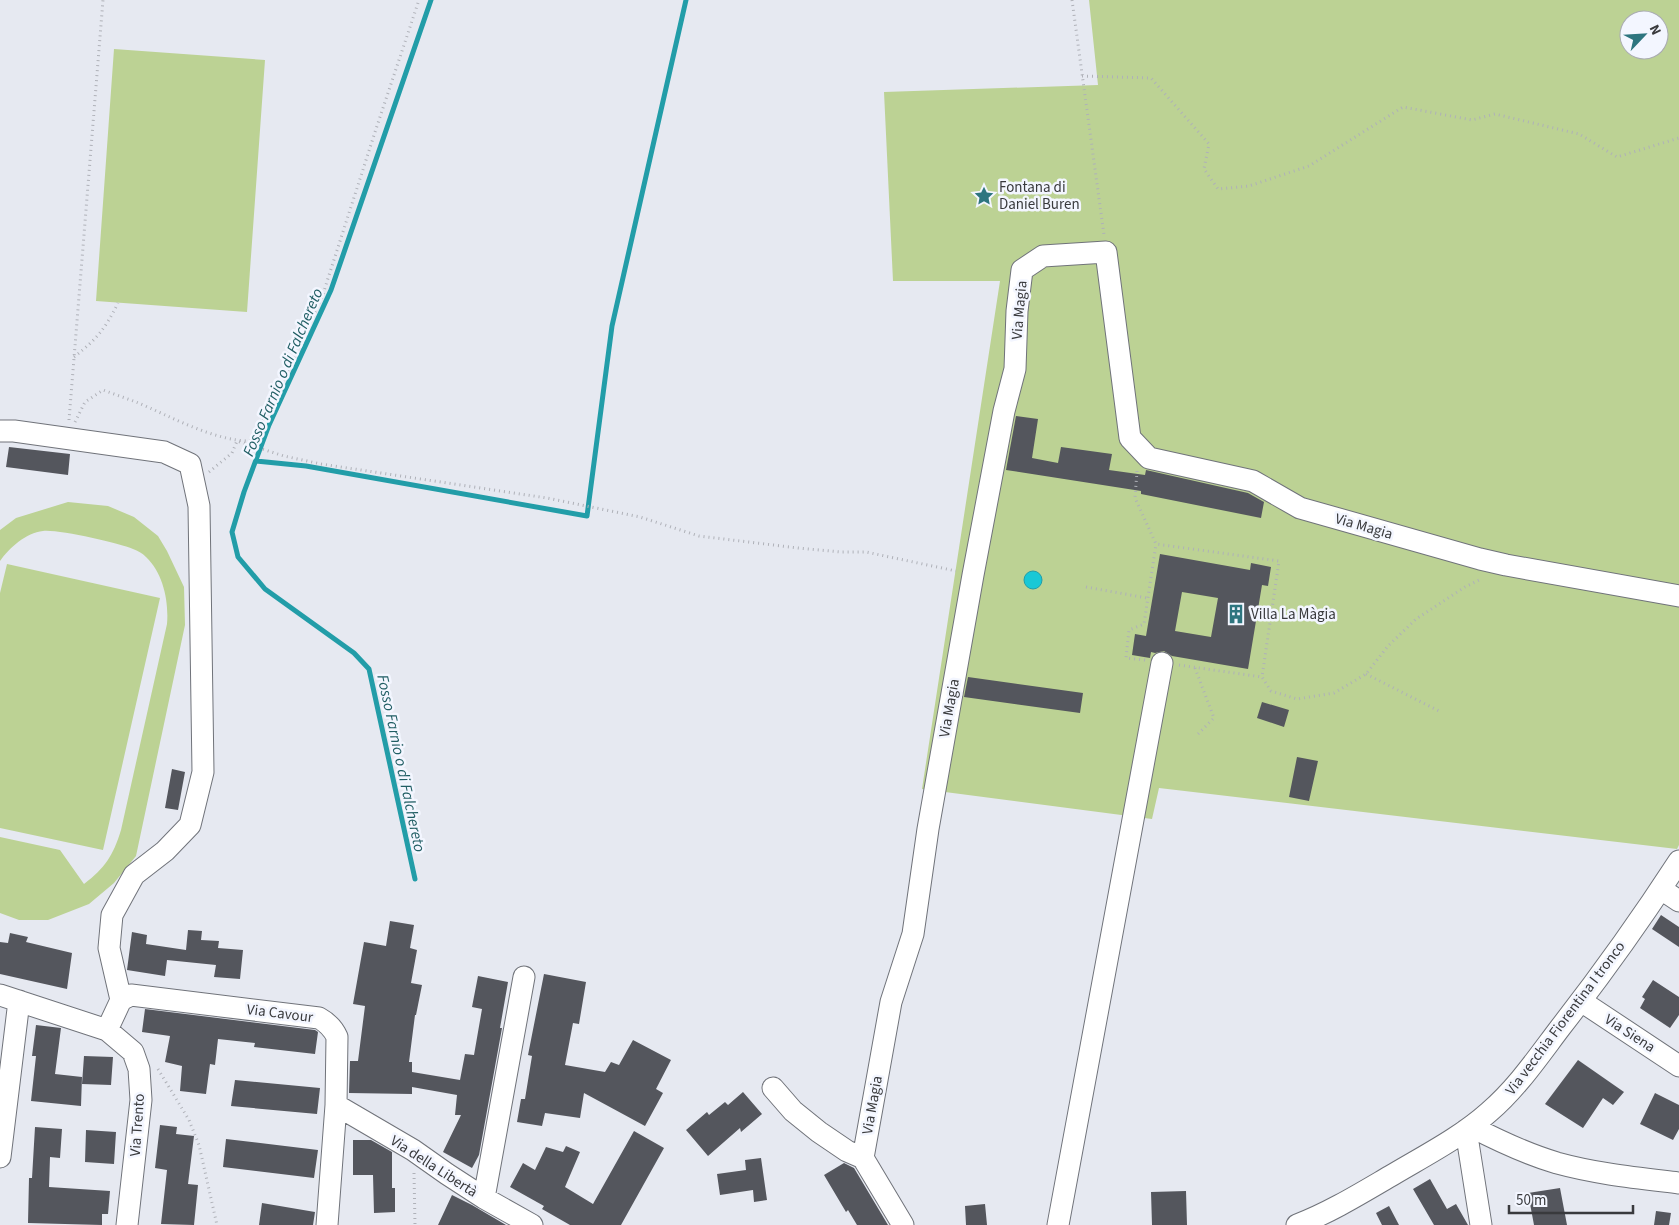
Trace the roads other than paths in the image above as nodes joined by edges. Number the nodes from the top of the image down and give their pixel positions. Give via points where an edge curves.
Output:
1 (0, 432) edge
2 (1679, 596) edge
3 (1162, 663) road end
4 (1679, 861) edge
5 (1661, 889) junction
6 (1679, 902) edge
7 (524, 978) dead end
8 (10, 998) edge
9 (121, 1000) junction
10 (1581, 1001) junction
11 (107, 1030) junction
12 (1679, 1066) edge
13 (773, 1088) dead end
14 (336, 1105) junction
15 (1469, 1128) junction
16 (0, 1157) edge
17 (863, 1158) junction
18 (1679, 1183) edge
19 (484, 1198) junction
20 (127, 1225) edge
21 (327, 1225) edge
22 (532, 1225) edge
23 (903, 1225) edge
24 (1058, 1225) edge
25 (1296, 1225) edge
26 (1481, 1225) edge

1 - 9 street via 14,431 164,452 190,464 199,516 203,772 190,825 165,851 134,875 112,915 109,948
2 - 17 street, Via Magia via 1480,559 1300,508 1254,481 1148,458 1130,438 1106,252 1043,256 1022,270 1015,369 973,575 928,829 913,934 892,1002
3 - 24 street
4 - 5 street, Via vecchia Fiorentina I tronco
5 - 6 street
5 - 10 street, Via vecchia Fiorentina I tronco
7 - 19 street
8 - 11 street
8 - 16 street
9 - 11 street
9 - 14 street, Via Cavour via 131,995 319,1018 333,1028 337,1037
10 - 12 street, Via Siena
10 - 15 street, Via vecchia Fiorentina I tronco via 1510,1092
11 - 20 street, Via Trento via 133,1052 139,1069 141,1100
13 - 17 street, Via Magia via 818,1132 846,1152
14 - 19 street, Via della Libertà via 413,1150
14 - 21 street, Via Cavour
15 - 18 street via 1557,1162
15 - 25 street, Via vecchia Fiorentina I tronco via 1358,1194
15 - 26 street
17 - 23 street
19 - 22 street, Via della Libertà

